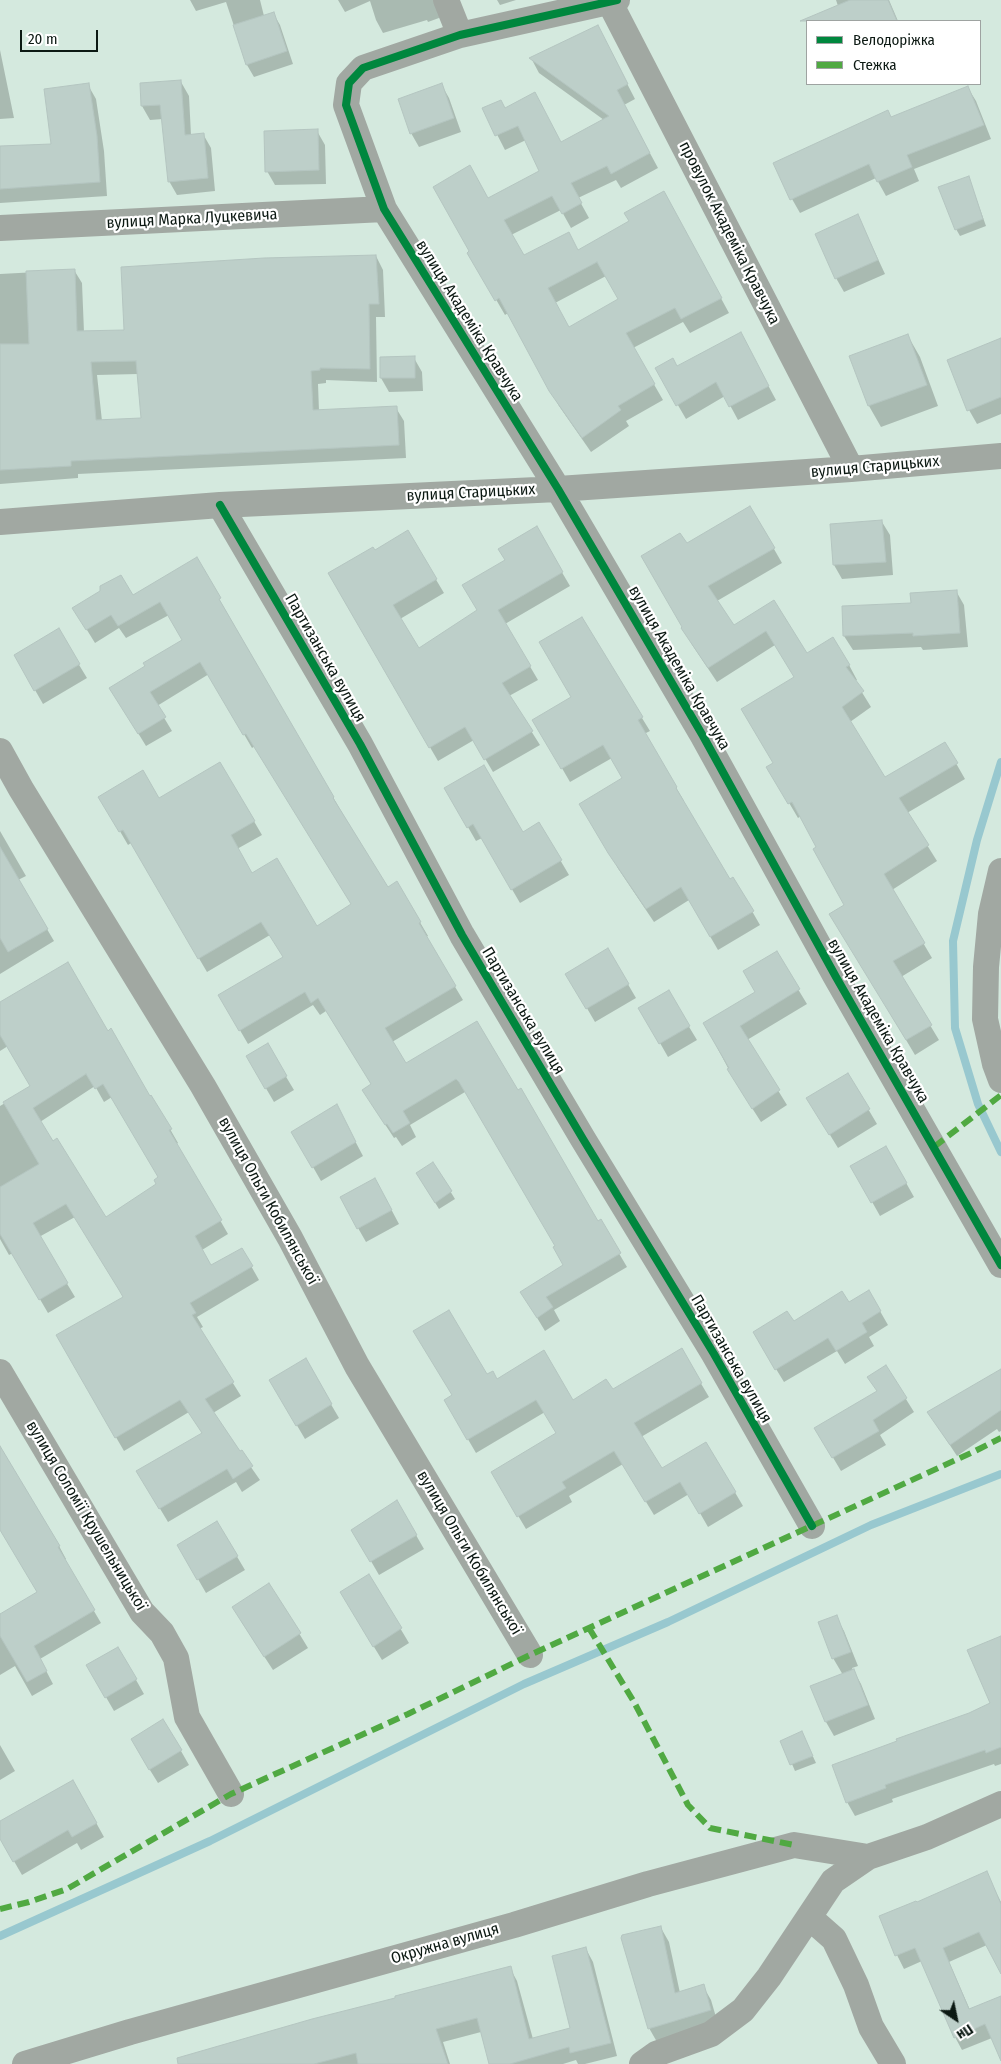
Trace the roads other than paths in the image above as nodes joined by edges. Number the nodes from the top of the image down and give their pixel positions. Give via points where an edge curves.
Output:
1 (446, 0) edge
2 (613, 1) edge
3 (460, 35) junction
4 (384, 209) junction
5 (0, 228) edge
6 (1001, 456) edge
7 (851, 469) junction
8 (558, 489) junction
9 (220, 505) junction
10 (0, 522) edge
11 (0, 751) edge
12 (1001, 871) edge
13 (993, 963) edge
14 (1001, 1080) edge
15 (1001, 1265) edge
16 (0, 1372) edge
17 (812, 1526) dead end
18 (530, 1655) dead end
19 (231, 1794) dead end
20 (1001, 1804) edge
21 (868, 1857) junction
22 (809, 1917) junction
23 (25, 2064) edge
24 (642, 2064) edge
25 (892, 2064) edge

1 - 3 street
2 - 3 street
2 - 7 street, провулок Академіка Кравчука
3 - 4 street, вулиця Академіка Кравчука via 363,68 349,83 346,105
4 - 5 street, вулиця Марка Луцкевича
4 - 8 street, вулиця Академіка Кравчука
6 - 7 street, вулиця Старицьких
7 - 8 street, вулиця Старицьких
8 - 9 street, вулиця Старицьких
8 - 15 street, вулиця Академіка Кравчука via 703,736
9 - 10 street, вулиця Старицьких
9 - 17 street, Партизанська вулиця via 360,744 462,935 714,1354
11 - 18 street, вулиця Ольги Кобилянської via 203,1086 290,1238 357,1366
12 - 13 street via 991,914
13 - 14 street via 986,1019
16 - 19 street, вулиця Соломії Крушельницької via 142,1612 162,1633 176,1658 187,1717
20 - 21 street, Окружна вулиця via 927,1837
21 - 22 street, Окружна вулиця via 833,1881
21 - 23 street, Окружна вулиця via 794,1845
22 - 24 street, Окружна вулиця via 743,2010 711,2034 656,2054
22 - 25 street via 834,1939 871,2027

